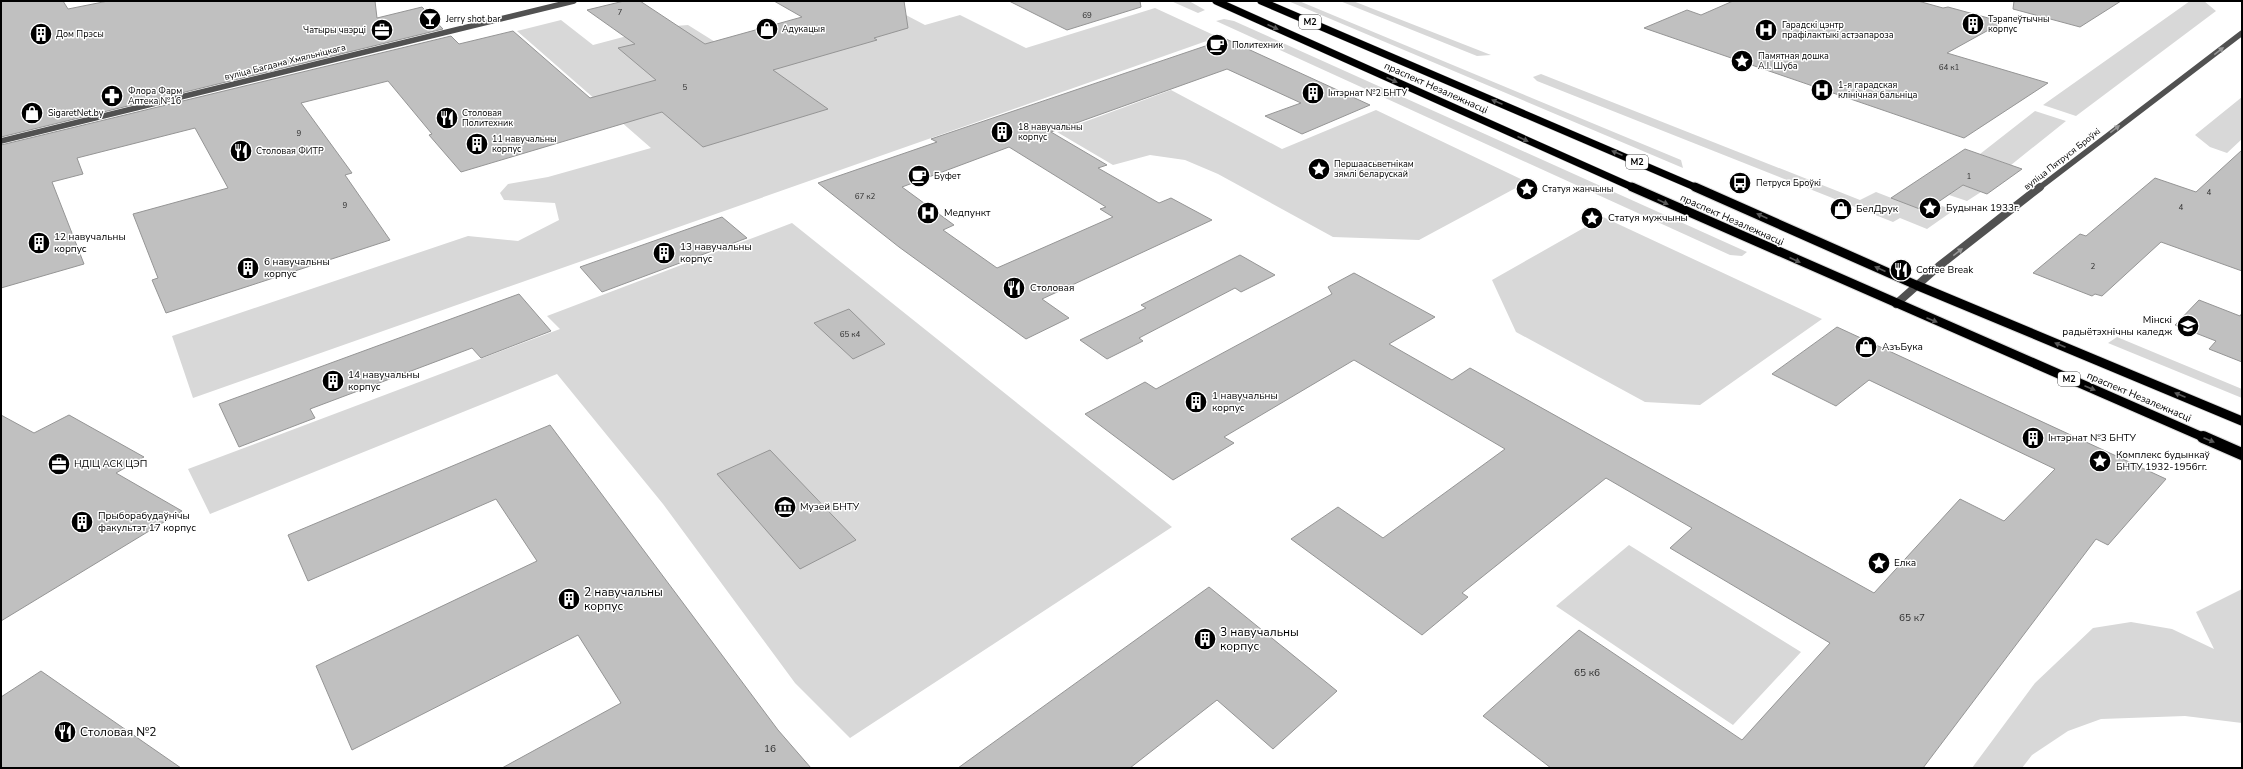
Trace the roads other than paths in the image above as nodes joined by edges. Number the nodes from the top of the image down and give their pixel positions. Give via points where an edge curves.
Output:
1 (574, 1) edge
2 (1216, 1) edge
3 (1262, 1) edge
4 (2242, 33) edge
5 (1, 140) edge
6 (1916, 285) junction
7 (1896, 304) junction
8 (2242, 421) edge
9 (2242, 454) edge

1 - 5 street, вуліца Багдана Хмяльніцкага
2 -> 7 main road, праспект Незалежнасці / М2
6 -> 3 main road, праспект Незалежнасці / М2
6 -> 4 street, вуліца Пятруся Броўкі
6 - 7 street, вуліца Пятруся Броўкі
8 -> 6 main road, праспект Незалежнасці / М2
7 -> 9 main road, праспект Незалежнасці / М2

